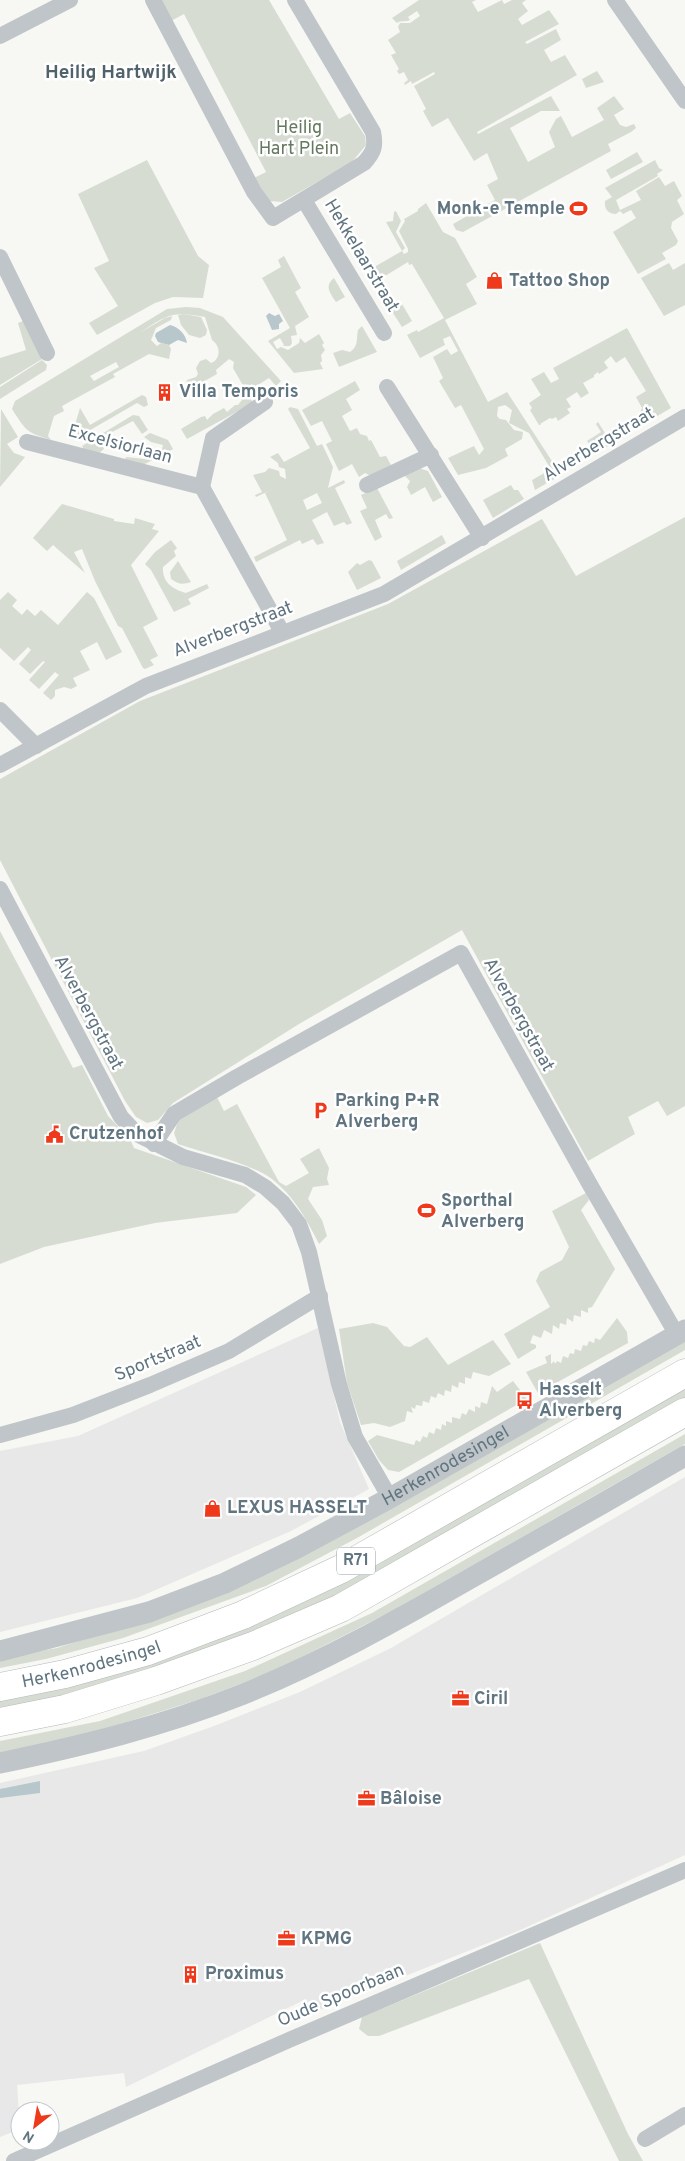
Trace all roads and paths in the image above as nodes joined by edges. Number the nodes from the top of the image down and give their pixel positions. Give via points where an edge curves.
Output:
1 (69, 0) edge
2 (153, 0) edge
3 (295, 0) edge
4 (615, 0) edge
5 (0, 36) edge
6 (685, 101) edge
7 (304, 200) junction
8 (0, 257) edge
9 (6, 286) edge
10 (384, 333) dead end
11 (47, 353) dead end
12 (387, 388) dead end
13 (265, 402) dead end
14 (685, 418) edge
15 (27, 442) dead end
16 (431, 456) junction
17 (367, 485) dead end
18 (202, 487) junction
19 (482, 538) junction
20 (282, 632) junction
21 (0, 710) edge
22 (36, 746) junction
23 (0, 765) edge
24 (0, 889) edge
25 (154, 1144) junction
26 (320, 1296) junction
27 (681, 1332) edge
28 (685, 1373) edge
29 (685, 1412) edge
30 (0, 1435) edge
31 (685, 1456) edge
32 (390, 1498) junction
33 (0, 1651) edge
34 (0, 1688) edge
35 (0, 1722) edge
36 (0, 1763) edge
37 (685, 1870) edge
38 (685, 2115) edge
39 (645, 2139) dead end
40 (14, 2161) edge

1 - 5 street
2 - 7 street via 254,192 273,218
3 - 7 street via 373,132 376,145 364,163
4 - 6 street
7 - 10 street, Hekkelaarstraat
8 - 9 street
9 - 11 street
12 - 16 street
13 - 18 street via 214,438
14 - 19 street, Alverbergstraat
15 - 18 street, Excelsiorlaan
16 - 17 street
16 - 19 street
18 - 20 street
19 - 20 street, Alverbergstraat via 384,594
20 - 22 street, Alverbergstraat via 146,686
21 - 22 street
22 - 23 street, Alverbergstraat
24 - 25 street, Alverbergstraat via 121,1117 137,1134
25 - 26 street, Alverbergstraat via 183,1157 245,1175 283,1203 299,1224
25 - 27 street, Alverbergstraat via 174,1114 461,953 589,1183
26 - 30 street, Sportstraat via 220,1355 73,1415
26 - 32 street, Alverbergstraat via 339,1384 355,1437
27 - 32 street, Herkenrodesingel
28 - 34 highway, Herkenrodesingel / R71 via 341,1569 243,1615 148,1651
29 - 35 highway, Herkenrodesingel / R71 via 342,1608 156,1682 65,1709
31 - 36 street via 381,1629 307,1666 240,1695 122,1734
32 - 33 street, Herkenrodesingel via 225,1583 149,1612
37 - 40 street, Oude Spoorbaan
38 - 39 street

